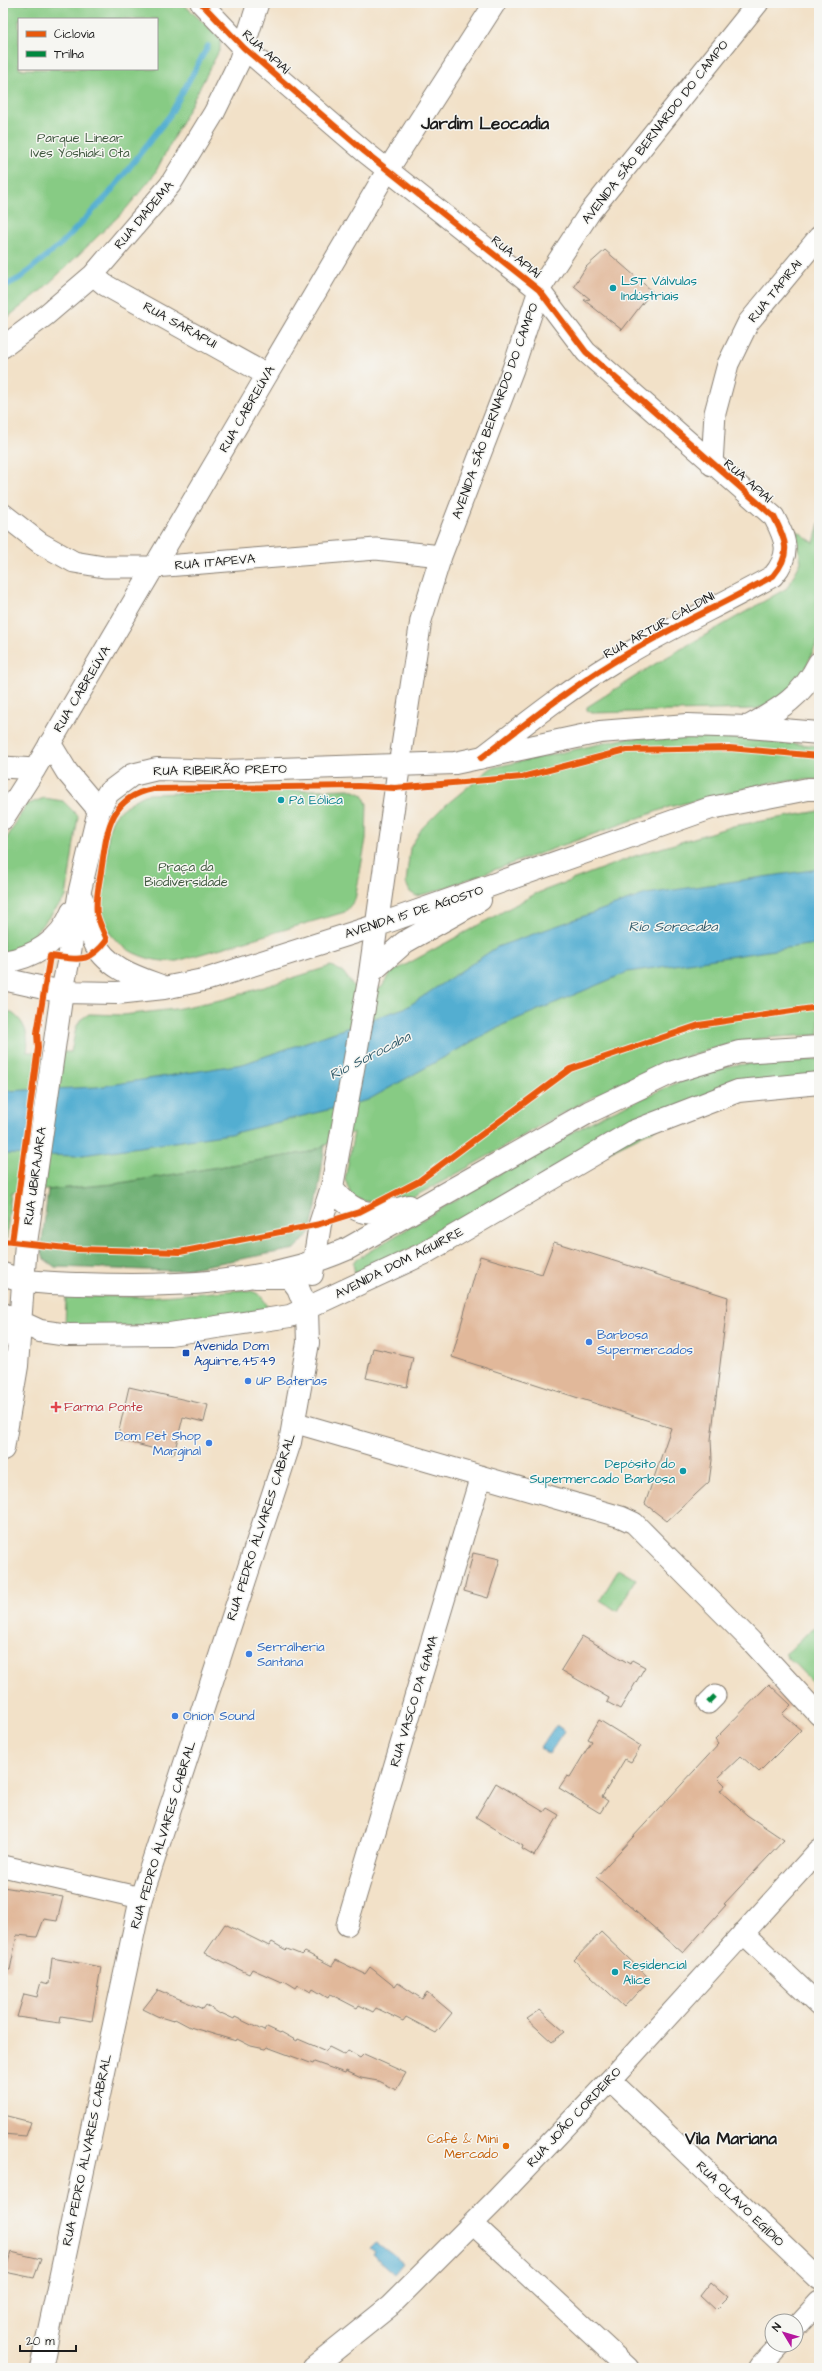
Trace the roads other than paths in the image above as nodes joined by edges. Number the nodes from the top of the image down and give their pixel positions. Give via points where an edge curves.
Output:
1 (201, 3) edge
2 (258, 3) edge
3 (495, 3) edge
4 (758, 3) edge
5 (244, 48) junction
6 (388, 171) junction
7 (819, 238) edge
8 (93, 275) junction
9 (539, 290) junction
10 (3, 347) edge
11 (267, 375) junction
12 (712, 464) junction
13 (3, 514) edge
14 (786, 553) joint
15 (441, 556) junction
16 (154, 567) junction
17 (819, 663) edge
18 (748, 727) junction
19 (819, 734) edge
20 (50, 744) junction
21 (481, 758) junction
22 (399, 766) junction
23 (3, 767) edge
24 (35, 769) junction
25 (819, 789) edge
26 (99, 810) junction
27 (3, 819) edge
28 (524, 875) junction
29 (80, 890) junction
30 (378, 925) junction
31 (3, 962) edge
32 (369, 977) junction
33 (3, 979) edge
34 (164, 988) junction
35 (62, 992) junction
36 (819, 1047) edge
37 (819, 1083) edge
38 (333, 1180) junction
39 (439, 1197) junction
40 (314, 1263) junction
41 (255, 1277) junction
42 (12, 1278) edge
43 (306, 1310) junction
44 (8, 1324) edge
45 (293, 1422) junction
46 (3, 1449) edge
47 (481, 1476) junction
48 (819, 1715) edge
49 (819, 1850) edge
50 (3, 1866) edge
51 (141, 1898) junction
52 (347, 1925) dead end
53 (743, 1933) junction
54 (819, 2005) edge
55 (610, 2080) junction
56 (473, 2224) junction
57 (819, 2279) edge
58 (819, 2302) edge
59 (804, 2318) edge
60 (773, 2353) edge
61 (41, 2368) edge
62 (313, 2368) edge
63 (628, 2368) edge
64 (759, 2368) edge

1 - 5 street, RUA APIAÍ
2 - 5 street, RUA DIADEMA
3 - 6 street, RUA CABREÚVA
4 - 9 street, AVENIDA SÃO BERNARDO DO CAMPO via 590,212
5 - 6 street, RUA APIAÍ
5 - 8 street, RUA DIADEMA via 214,113 170,185
6 - 9 street, RUA APIAÍ
6 - 11 street, RUA CABREÚVA
7 - 12 street, RUA TAPIRAI via 748,323 728,364 715,413
8 - 10 street, RUA DIADEMA
8 - 11 street, RUA SARAPUI via 105,285
9 - 12 street, RUA APIAÍ via 586,352
9 - 15 street, AVENIDA SÃO BERNARDO DO CAMPO via 513,369
11 - 16 street, RUA CABREÚVA
12 - 14 street, RUA APIAÍ via 774,517 784,535
13 - 16 street, RUA ITAPEVA via 40,543 74,562 104,567
14 - 21 street, RUA ARTUR CALDINI via 781,566 773,576 612,662
15 - 16 street, RUA ITAPEVA via 376,549
15 - 22 street, AVENIDA SÃO BERNARDO DO CAMPO via 415,645
16 - 20 street, RUA CABREÚVA
17 - 18 main road via 802,691 791,701
18 - 19 main road, RUA ARTUR CALDINI
18 - 21 main road, RUA ARTUR CALDINI via 687,725 600,732
20 - 24 street, RUA CABREÚVA
20 - 26 main road via 67,772
21 - 22 main road, RUA ARTUR CALDINI via 456,763
22 - 26 main road, RUA RIBEIRÃO PRETO via 222,771 157,770 132,775 108,793
22 - 30 main road
23 - 24 street
24 - 27 street, RUA CABREÚVA
25 - 28 main road, AVENIDA 15 DE AGOSTO via 711,808
26 - 29 main road, RUA RIBEIRÃO PRETO
28 - 30 main road, AVENIDA 15 DE AGOSTO
28 - 32 main road via 405,942
29 - 31 main road via 69,919 51,943
29 - 34 main road via 93,940 99,951 110,962
29 - 35 main road, RUA RIBEIRÃO PRETO
30 - 32 main road
30 - 34 main road, AVENIDA 15 DE AGOSTO via 208,979
32 - 38 main road, RUA PEDRO ÁLVARES CABRAL
33 - 35 main road, AVENIDA 15 DE AGOSTO
34 - 35 main road, AVENIDA 15 DE AGOSTO via 117,993
35 - 42 main road, RUA UBIRAJARA via 28,1224
36 - 39 main road via 738,1052 673,1072 589,1112
37 - 43 main road, AVENIDA DOM AGUIRRE via 738,1091 632,1132 425,1253
38 - 39 main road via 341,1200 359,1212 389,1211
38 - 40 main road, RUA PEDRO ÁLVARES CABRAL via 320,1224
39 - 40 main road via 347,1249
40 - 41 main road
40 - 43 main road, RUA PEDRO ÁLVARES CABRAL
41 - 42 main road via 126,1286
41 - 43 main road, RUA PEDRO ÁLVARES CABRAL via 286,1277 292,1280 298,1288
42 - 44 main road, RUA UBIRAJARA
43 - 44 main road, AVENIDA DOM AGUIRRE via 290,1316 170,1334 68,1335
43 - 45 main road, RUA PEDRO ÁLVARES CABRAL via 308,1343
44 - 46 main road, RUA UBIRAJARA via 17,1366
45 - 47 street
45 - 51 main road, RUA PEDRO ÁLVARES CABRAL via 287,1449
47 - 48 street via 634,1523 751,1641
47 - 52 street, RUA VASCO DA GAMA
49 - 53 street, RUA JOÃO CORDEIRO
50 - 51 street
51 - 61 main road, RUA PEDRO ÁLVARES CABRAL
53 - 54 street
53 - 55 street, RUA JOÃO CORDEIRO
55 - 56 street, RUA JOÃO CORDEIRO
55 - 57 street, RUA OLAVO EGÍDIO
56 - 62 street, RUA JOÃO CORDEIRO via 390,2306
56 - 63 street
58 - 59 street
60 - 64 street

